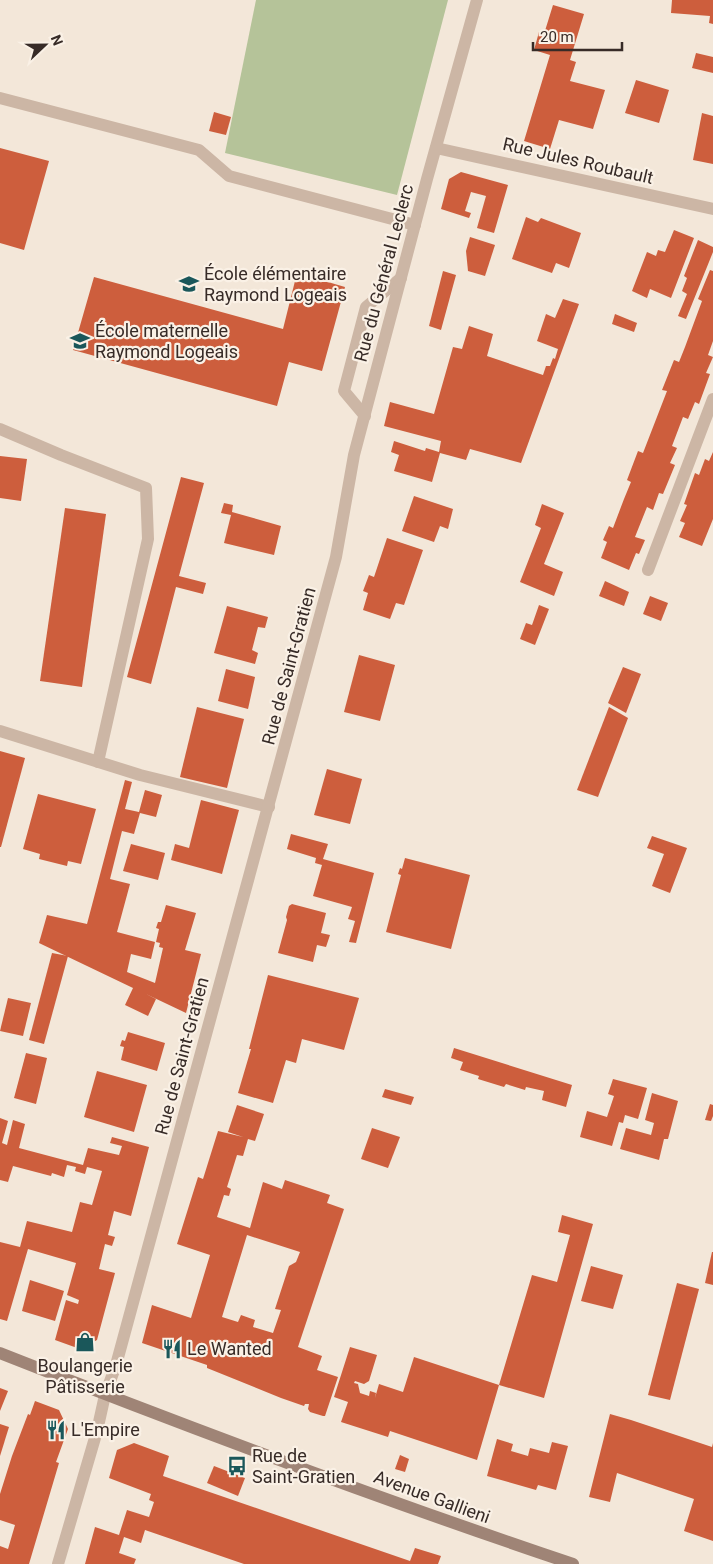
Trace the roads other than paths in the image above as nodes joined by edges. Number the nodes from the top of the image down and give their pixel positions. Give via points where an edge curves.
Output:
1 (477, 0) edge
2 (0, 98) edge
3 (436, 148) junction
4 (713, 209) edge
5 (415, 225) junction
6 (401, 278) junction
7 (713, 399) edge
8 (365, 416) junction
9 (0, 428) edge
10 (336, 557) joint
11 (648, 570) dead end
12 (0, 731) edge
13 (98, 762) junction
14 (269, 806) junction
15 (0, 1353) edge
16 (105, 1395) junction
17 (58, 1564) edge
18 (573, 1564) edge

1 - 3 street, Rue du Général Leclerc
2 - 5 street via 199,150 229,176
3 - 4 street, Rue Jules Roubault
3 - 5 street, Rue du Général Leclerc
5 - 6 street, Rue du Général Leclerc
6 - 8 street, Rue du Général Leclerc
6 - 8 street via 366,307 344,391
7 - 11 street
8 - 10 street, Rue du Général Leclerc via 354,455
9 - 13 street via 61,456 146,488 148,539
10 - 14 street, Rue de Saint-Gratien
12 - 13 street
13 - 14 street
14 - 16 street, Rue de Saint-Gratien via 116,1365
15 - 16 main road, Avenue Gallieni
16 - 17 street, Rue de Saint-Gratien
16 - 18 main road, Avenue Gallieni

